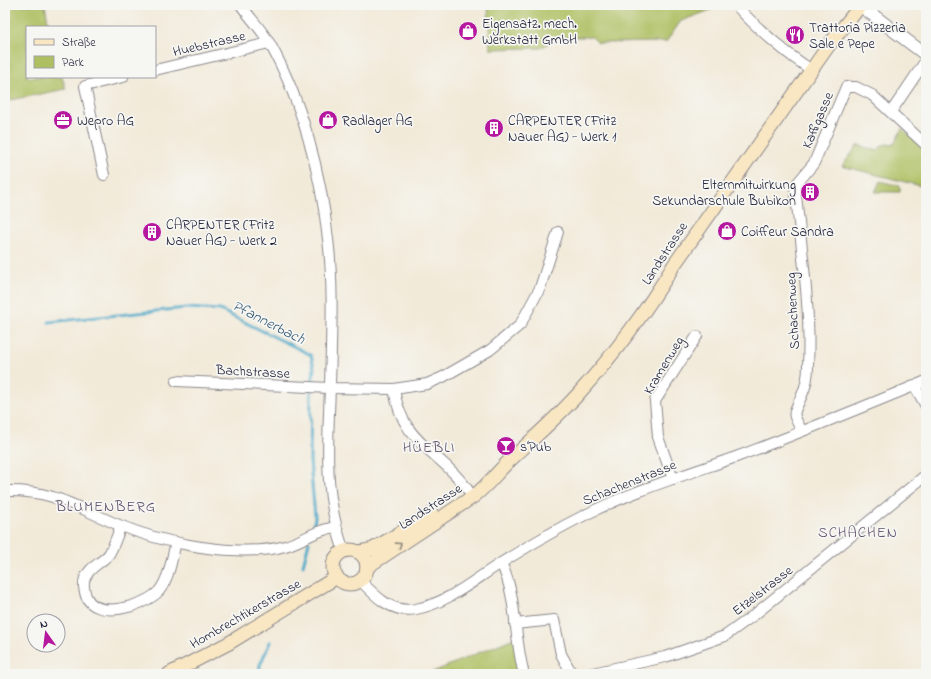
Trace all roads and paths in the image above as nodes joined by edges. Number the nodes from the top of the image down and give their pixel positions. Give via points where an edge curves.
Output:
1 (241, 5) edge
2 (736, 5) edge
3 (861, 5) edge
4 (269, 43) junction
5 (926, 55) edge
6 (926, 60) edge
7 (156, 70) edge
8 (812, 70) junction
9 (119, 78) edge
10 (891, 112) junction
11 (926, 144) edge
12 (104, 175) dead end
13 (795, 186) joint
14 (558, 232) dead end
15 (697, 336) dead end
16 (926, 381) edge
17 (176, 382) dead end
18 (914, 386) junction
19 (325, 388) junction
20 (394, 389) junction
21 (926, 406) edge
22 (802, 431) junction
23 (505, 465) junction
24 (926, 475) edge
25 (673, 479) junction
26 (468, 490) junction
27 (5, 491) edge
28 (121, 526) junction
29 (336, 527) junction
30 (176, 542) junction
31 (344, 551) junction
32 (359, 552) junction
33 (501, 563) junction
34 (367, 567) junction
35 (337, 577) junction
36 (360, 580) junction
37 (515, 624) junction
38 (169, 674) edge
39 (524, 674) edge
40 (572, 674) edge
41 (588, 674) edge

1 - 4 street
2 - 8 street via 803,65
3 - 5 street
3 - 8 main road, Landstrasse
4 - 7 street, Huebstrasse
4 - 19 street via 291,90 317,170 329,241 331,294
6 - 10 street
8 - 23 main road, Landstrasse via 643,312 580,392
9 - 12 street via 86,86
10 - 11 street
10 - 13 street, Kaffigasse via 872,95 856,87 846,87 814,163
13 - 22 street, Schachenweg via 805,275 809,347 808,375 802,395 794,409 794,416
14 - 20 street, Bachstrasse via 540,288 520,325 490,350 443,378 420,386
15 - 25 street, Kramenweg via 655,401 658,437
16 - 18 street, Schachenstrasse
17 - 19 street, Bachstrasse
18 - 21 street
18 - 22 street, Schachenstrasse
19 - 20 street, Bachstrasse
19 - 29 street via 327,468
20 - 26 street via 398,411 418,442
22 - 25 street, Schachenstrasse
23 - 26 main road, Landstrasse
34 -> 23 main road, Landstrasse via 474,496 489,484
24 - 41 street, Etzelstrasse via 725,636 665,657
25 - 33 street, Schachenstrasse via 584,515
26 - 32 main road, Landstrasse via 373,550
27 - 28 street via 25,491 61,498
28 - 30 street
28 - 30 street via 109,554 91,568 85,578 84,589 87,598 103,610 126,608 145,601 158,592 165,582
29 - 30 street via 324,528 286,546 263,550 225,549
29 - 31 street
31 - 32 main road
31 - 35 main road via 334,562 333,568
32 - 34 main road
33 - 36 street, Schachenstrasse via 434,604 414,610 389,606
33 - 37 street via 508,577
34 - 36 main road
35 - 36 main road via 351,584
35 - 38 main road, Hombrechtikerstrasse via 229,643
37 - 39 street
37 - 40 street via 554,620 561,654

